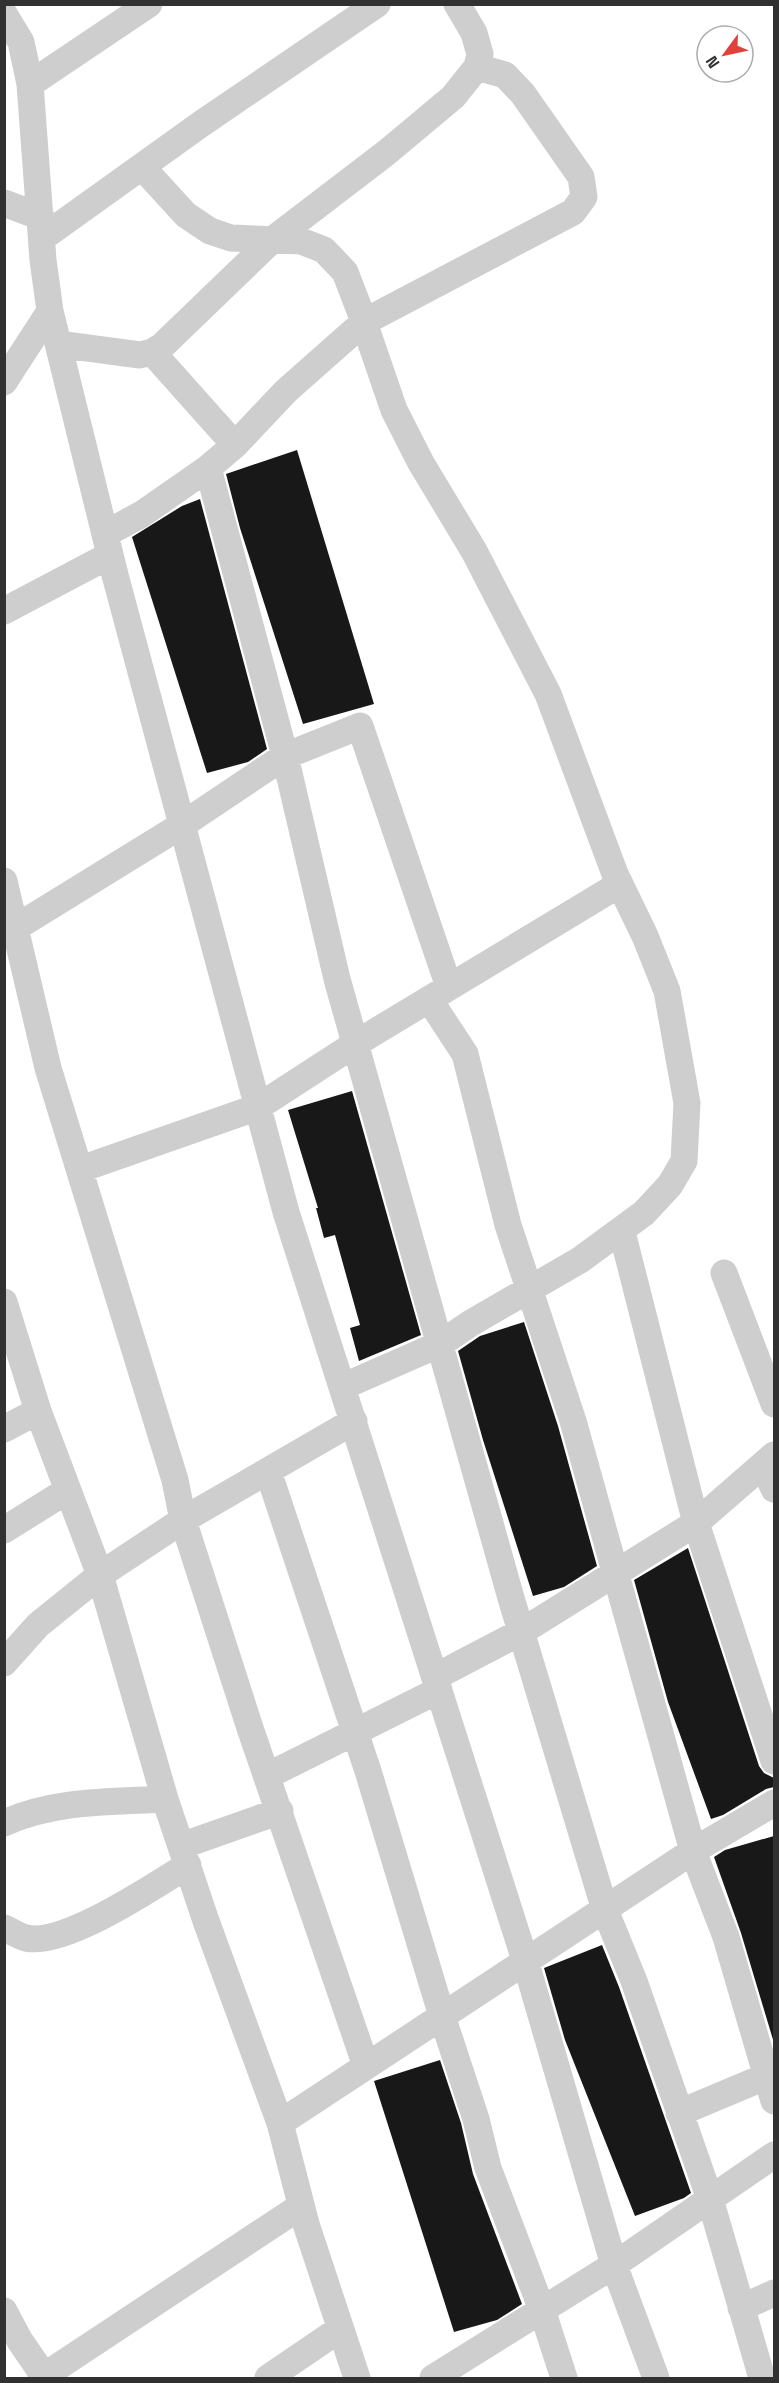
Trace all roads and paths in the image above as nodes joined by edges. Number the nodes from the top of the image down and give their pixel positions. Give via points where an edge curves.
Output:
1 (149, 4) edge
2 (377, 4) edge
3 (457, 4) edge
4 (4, 14) edge
5 (477, 67) junction
6 (30, 84) junction
7 (142, 167) junction
8 (4, 203) edge
9 (41, 227) junction
10 (271, 241) junction
11 (50, 311) junction
12 (364, 322) junction
13 (58, 344) junction
14 (152, 352) junction
15 (4, 382) edge
16 (235, 445) junction
17 (208, 468) junction
18 (108, 544) junction
19 (4, 611) edge
20 (285, 756) junction
21 (182, 825) junction
22 (4, 881) edge
23 (620, 884) junction
24 (10, 929) edge
25 (439, 993) junction
26 (356, 1044) junction
27 (258, 1107) junction
28 (81, 1169) junction
29 (622, 1232) junction
30 (724, 1273) dead end
31 (529, 1290) junction
32 (5, 1308) edge
33 (440, 1344) junction
34 (342, 1387) junction
35 (774, 1404) edge
36 (38, 1411) junction
37 (354, 1421) junction
38 (4, 1429) edge
39 (771, 1470) edge
40 (268, 1471) junction
41 (68, 1490) junction
42 (183, 1520) junction
43 (696, 1523) junction
44 (4, 1530) edge
45 (615, 1573) junction
46 (99, 1575) junction
47 (522, 1632) junction
48 (4, 1663) edge
49 (437, 1684) junction
50 (355, 1731) junction
51 (774, 1761) edge
52 (267, 1776) junction
53 (165, 1799) junction
54 (774, 1803) edge
55 (280, 1811) junction
56 (4, 1823) edge
57 (693, 1851) junction
58 (185, 1856) junction
59 (605, 1910) junction
60 (4, 1928) edge
61 (525, 1960) junction
62 (442, 2016) junction
63 (366, 2066) junction
64 (771, 2089) edge
65 (679, 2113) junction
66 (280, 2122) junction
67 (774, 2155) edge
68 (710, 2199) junction
69 (301, 2206) junction
70 (614, 2265) junction
71 (774, 2293) edge
72 (741, 2308) junction
73 (543, 2310) junction
74 (4, 2311) edge
75 (340, 2328) junction
76 (462, 2370) edge
77 (43, 2377) edge
78 (268, 2379) edge
79 (357, 2379) edge
80 (434, 2379) edge
81 (564, 2379) edge
82 (656, 2379) edge
83 (762, 2379) edge

1 - 6 street
2 - 7 street
3 - 5 street via 474,33 480,54
4 - 6 street via 21,42
5 - 10 street via 453,96 403,139
5 - 12 street via 505,75 523,94 581,177 584,197 573,212
6 - 9 street
7 - 9 street
7 - 10 street via 186,215 210,231 231,238
8 - 9 street
9 - 11 street
10 - 12 street via 301,241 324,250 345,272
10 - 14 street via 177,333
11 - 13 street
11 - 15 street
12 - 16 street via 286,391
12 - 23 street via 394,410 474,551 548,694
13 - 14 street via 140,355
13 - 18 street
14 - 16 street
16 - 17 street
17 - 18 street
17 - 20 street
18 - 19 street
18 - 21 street
20 - 21 street
20 - 25 street via 360,726
20 - 26 street
21 - 24 street
21 - 27 street
22 - 24 street
23 - 25 street
23 - 29 street via 668,991 687,1102 684,1161 670,1185
24 - 28 street
25 - 26 street
25 - 31 street via 465,1054 508,1226
26 - 27 street
26 - 33 street
27 - 28 street
27 - 34 street via 286,1212
28 - 42 street via 175,1480
29 - 31 street
29 - 43 street
30 - 35 street
31 - 33 street
31 - 45 street via 573,1421
32 - 36 street
33 - 34 street
33 - 47 street
34 - 37 street
36 - 38 street
36 - 41 street
37 - 40 street
37 - 49 street
39 - 43 street
40 - 42 street
40 - 50 street
41 - 44 street
41 - 46 street
42 - 46 street
42 - 52 street
43 - 45 street
43 - 51 street
45 - 47 street
45 - 57 street
46 - 48 street via 38,1624
46 - 53 street
47 - 49 street
47 - 59 street
49 - 50 street
49 - 61 street
50 - 52 street
50 - 62 street
52 - 55 street
53 - 56 street via 86,1803 28,1812
53 - 58 street
54 - 57 street
55 - 58 street
55 - 63 street
57 - 59 street
57 - 64 street via 726,1937
58 - 60 street via 98,1920 43,1938 26,1938
58 - 66 street
59 - 61 street
59 - 65 street
61 - 62 street
61 - 70 street
62 - 63 street
62 - 73 street via 488,2168
63 - 66 street
64 - 65 street
65 - 68 street
66 - 69 street
67 - 68 street
68 - 70 street
68 - 72 street
69 - 75 street
69 - 77 street
70 - 73 street
70 - 82 street
71 - 72 street
72 - 83 street
73 - 76 street
73 - 81 street
74 - 77 street
75 - 78 street
75 - 79 street
76 - 80 street

